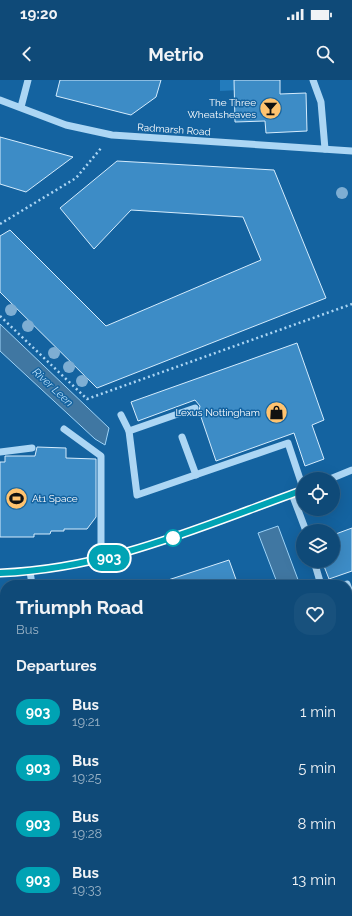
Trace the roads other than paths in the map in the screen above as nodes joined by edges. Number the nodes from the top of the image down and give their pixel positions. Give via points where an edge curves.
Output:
1 (28, 80) edge
2 (313, 80) edge
3 (0, 100) edge
4 (21, 107) junction
5 (325, 149) junction
6 (352, 151) edge
7 (195, 408) dead end
8 (121, 415) dead end
9 (64, 429) dead end
10 (129, 431) junction
11 (182, 437) dead end
12 (32, 448) dead end
13 (0, 452) edge
14 (352, 470) edge
15 (297, 472) edge
16 (196, 475) junction
17 (340, 475) edge
18 (296, 492) edge
19 (292, 494) junction
20 (303, 524) edge
21 (101, 560) junction
22 (316, 568) edge
23 (30, 572) junction
24 (0, 573) edge
25 (31, 580) edge
26 (319, 580) edge

1 - 4 street
2 - 5 street via 321,102
3 - 4 street, Radmarsh Road
4 - 5 street, Radmarsh Road via 66,125 112,135
5 - 6 street, Radmarsh Road
7 - 10 street
8 - 10 street
9 - 21 street via 102,456
10 - 16 street via 137,495
11 - 16 street
12 - 13 street
14 - 17 street
15 - 16 street via 288,443
18 - 19 street
19 - 20 street
19 - 21 street via 179,536
21 - 23 street
22 - 26 street
23 - 24 street
23 - 25 street

